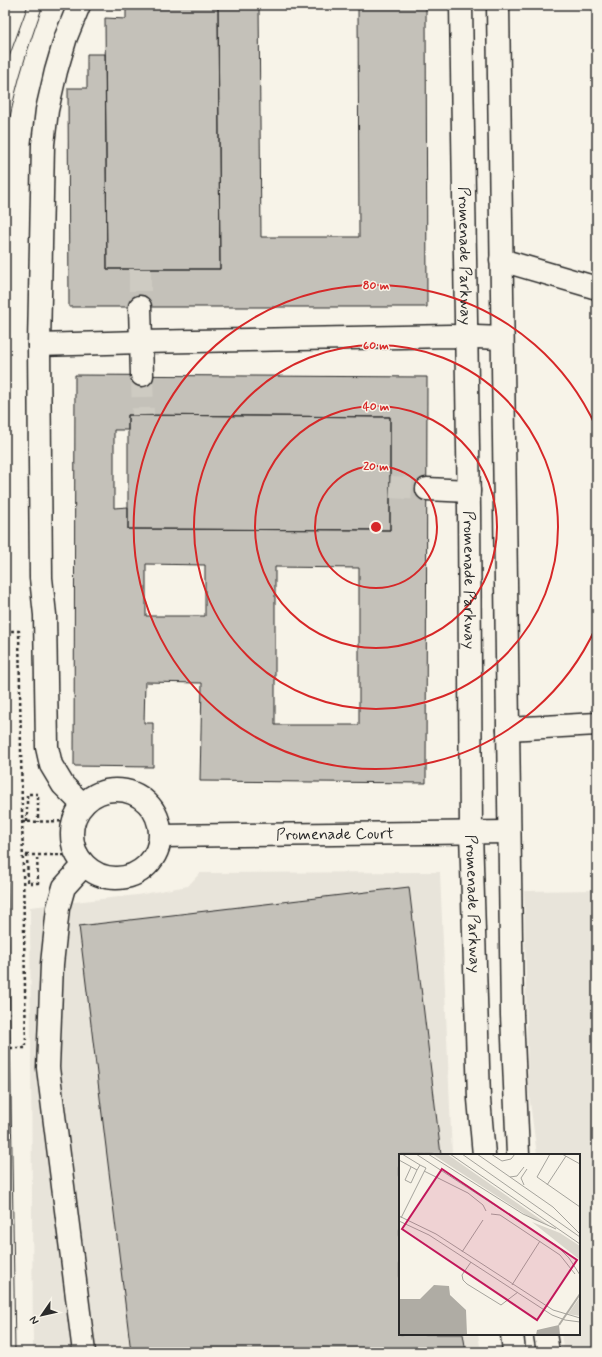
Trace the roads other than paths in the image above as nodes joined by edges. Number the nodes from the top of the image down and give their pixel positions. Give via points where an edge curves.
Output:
1 (79, 5) edge
2 (460, 5) edge
3 (498, 5) edge
4 (501, 260) junction
5 (597, 288) edge
6 (140, 307) tunnel mouth
7 (466, 336) junction
8 (502, 338) junction
9 (141, 342) junction
10 (39, 345) junction
11 (142, 375) tunnel mouth
12 (427, 489) tunnel mouth
13 (469, 491) junction
14 (597, 724) edge
15 (508, 729) junction
16 (79, 813) junction
17 (471, 832) junction
18 (509, 832) junction
19 (161, 836) junction
20 (81, 860) junction
21 (483, 1146) edge
22 (517, 1149) edge
23 (512, 1335) edge
24 (545, 1335) edge
25 (84, 1352) edge
26 (514, 1352) edge
27 (548, 1352) edge

1 - 10 street via 66,37 47,110 43,144
2 - 7 street, Promenade Parkway
3 - 4 street
4 - 5 street
4 - 8 street
6 - 9 street
7 - 8 street
7 - 9 street
7 - 13 street, Promenade Parkway
8 - 15 street
9 - 10 street
9 - 11 street
10 - 16 street via 41,578 45,615 48,747 51,765
12 - 13 street
13 - 17 street, Promenade Parkway
14 - 15 street
15 - 18 street
16 - 19 street via 89,799 101,792 130,792 143,798 153,809 159,822
16 - 20 street via 72,838
17 - 18 street, Promenade Court
17 - 19 street, Promenade Court
17 - 21 street, Promenade Parkway
18 - 22 street
19 - 20 street via 158,851 150,863 139,873 125,878 110,878 96,874
20 - 25 street via 64,887 58,908 52,964 48,1068
21 - 22 street
23 - 26 street
24 - 27 street

